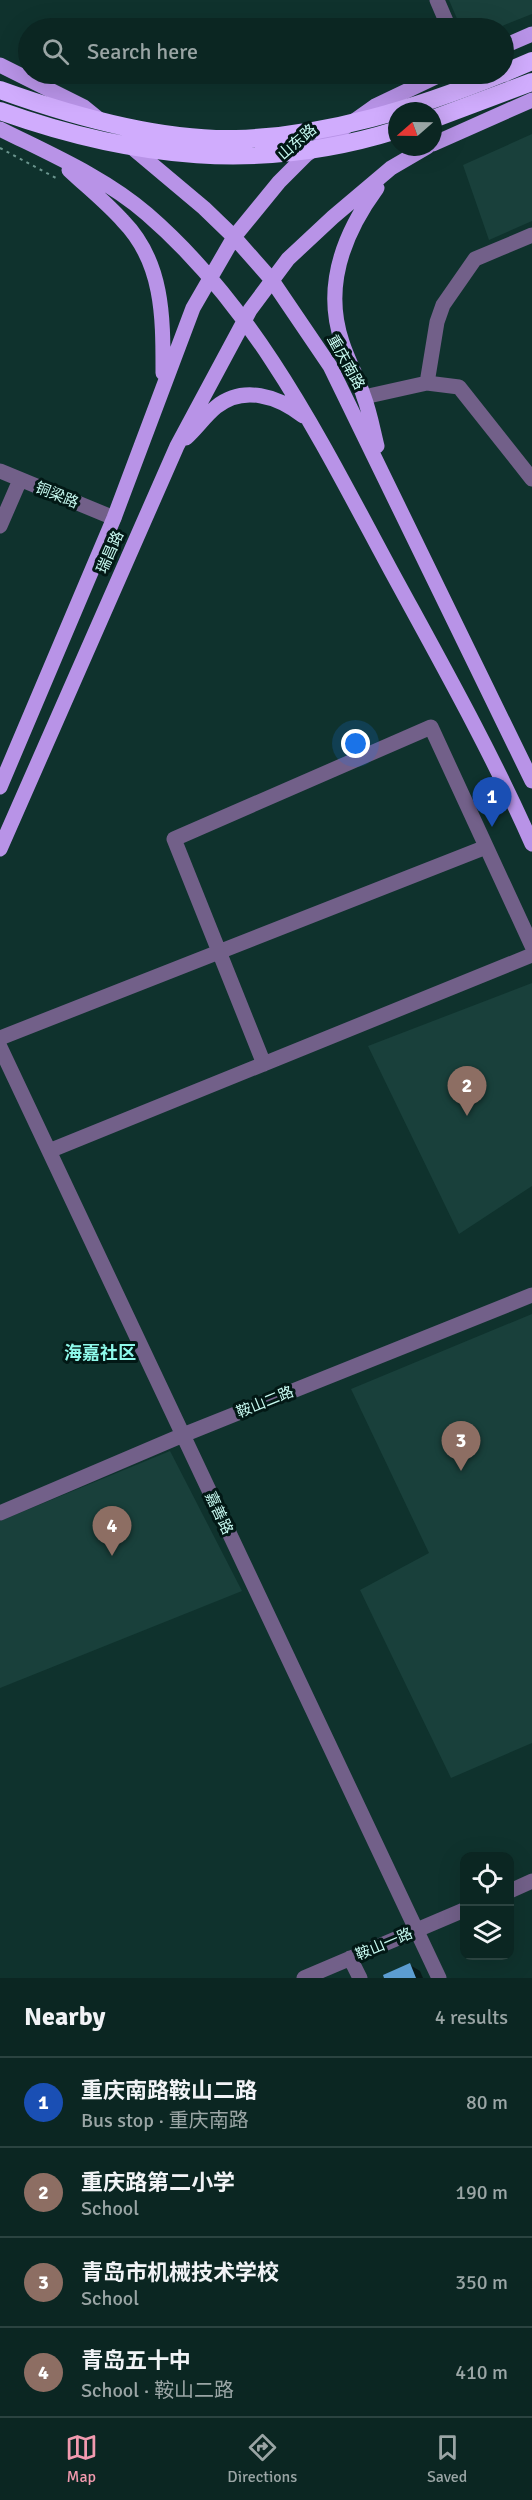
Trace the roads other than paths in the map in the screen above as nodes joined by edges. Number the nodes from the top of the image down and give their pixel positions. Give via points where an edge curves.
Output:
1 (437, 0) edge
2 (445, 18) edge
3 (532, 34) edge
4 (514, 42) edge
5 (532, 60) edge
6 (0, 65) edge
7 (514, 68) edge
8 (18, 74) edge
9 (532, 82) edge
10 (38, 84) edge
11 (421, 84) edge
12 (475, 84) edge
13 (0, 90) edge
14 (532, 100) edge
15 (375, 106) junction
16 (84, 107) junction
17 (0, 111) edge
18 (442, 116) edge
19 (0, 129) edge
20 (388, 132) edge
21 (442, 140) edge
22 (54, 156) junction
23 (412, 156) edge
24 (392, 168) junction
25 (532, 235) edge
26 (234, 237) junction
27 (210, 278) junction
28 (271, 279) junction
29 (245, 319) junction
30 (427, 383) junction
31 (163, 384) junction
32 (364, 397) junction
33 (311, 422) junction
34 (177, 446) junction
35 (0, 471) edge
36 (384, 475) junction
37 (532, 479) edge
38 (20, 480) junction
39 (114, 518) junction
40 (0, 526) edge
41 (532, 781) edge
42 (0, 787) edge
43 (532, 844) edge
44 (486, 847) junction
45 (0, 849) edge
46 (532, 946) edge
47 (219, 952) junction
48 (532, 955) edge
49 (0, 1038) edge
50 (0, 1047) edge
51 (264, 1064) junction
52 (49, 1151) junction
53 (532, 1296) edge
54 (183, 1435) junction
55 (0, 1513) edge
56 (532, 1881) edge
57 (514, 1889) edge
58 (460, 1912) edge
59 (417, 1930) junction
60 (350, 1959) junction
61 (304, 1978) edge
62 (360, 1978) edge
63 (439, 1978) edge

1 - 2 street
3 - 4 main road
5 - 7 highway
6 - 8 main road, 重庆南路
9 - 18 highway
10 - 16 main road, 重庆南路
11 - 15 main road, 山东路
12 - 13 highway, bridge via 374,118 298,134 234,139 151,132 53,109
14 - 21 main road
15 - 16 main road via 324,130 224,149 180,146 145,137
15 - 26 main road, 山东路 via 306,155
16 - 26 main road, 重庆南路
17 - 20 highway, bridge via 96,140 153,151 234,157 299,153
19 - 22 main road
22 - 27 main road via 94,177 146,213
22 - 31 main road via 124,221 147,254 161,302
23 - 24 main road
24 - 28 main road via 333,217
24 - 32 main road via 355,219 338,266 335,287 341,341
25 - 30 street via 475,259 436,322
26 - 27 main road, 山东路
26 - 28 main road, 重庆南路
27 - 29 main road
27 - 31 main road, 瑞昌路 via 193,308
28 - 29 main road, 瑞昌路
28 - 36 main road, 重庆南路 via 330,366
29 - 33 main road
29 - 34 main road, 瑞昌路
30 - 32 street
30 - 37 street via 459,387
31 - 39 main road, 瑞昌路
32 - 36 main road
33 - 34 main road via 287,403 269,396 237,396 216,407
33 - 43 main road via 500,772
34 - 45 main road, 瑞昌路
35 - 38 street, 铜梁路
36 - 41 main road, 重庆南路
38 - 39 street, 铜梁路
38 - 40 street
39 - 42 main road, 瑞昌路
44 - 46 street
44 - 47 street
44 - 47 street via 431,727 174,839
47 - 49 street
47 - 51 street
48 - 51 street
50 - 52 street, 嘉善路
51 - 52 street
52 - 54 street, 嘉善路
53 - 54 street, 鞍山二路
54 - 55 street, 鞍山二路
54 - 59 street, 嘉善路
56 - 57 street
58 - 59 street, 鞍山一路
59 - 60 street, 鞍山一路
59 - 63 street, 嘉善路
60 - 61 street, 鞍山一路
60 - 62 street

